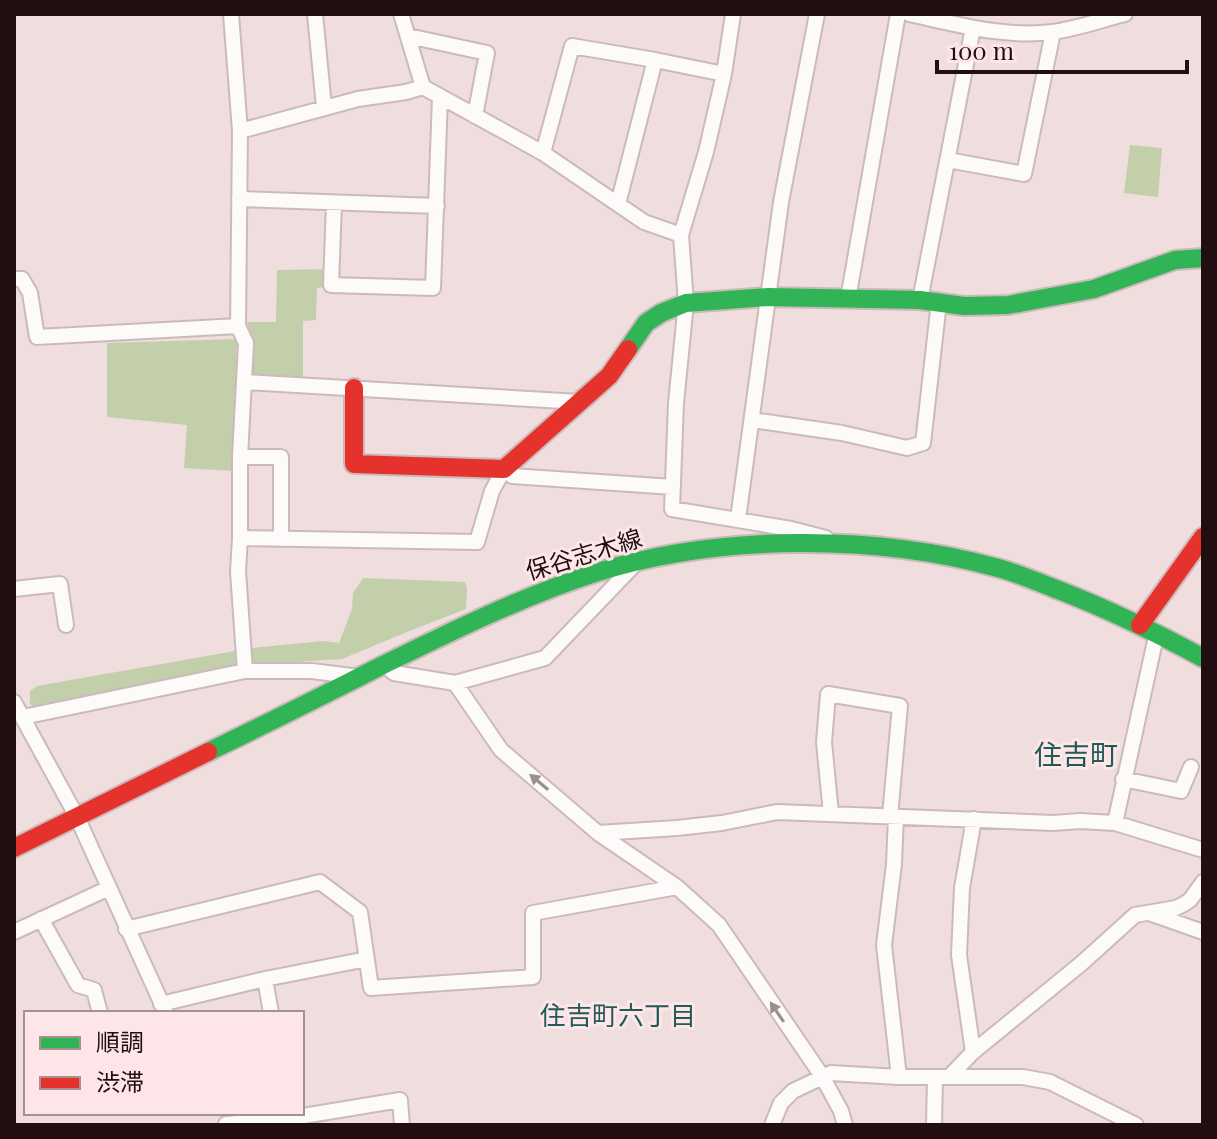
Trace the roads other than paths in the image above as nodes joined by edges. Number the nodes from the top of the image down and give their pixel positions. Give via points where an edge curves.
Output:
1 (231, 14) edge
2 (315, 14) edge
3 (401, 14) edge
4 (733, 14) edge
5 (817, 14) edge
6 (898, 14) edge
7 (909, 14) edge
8 (1125, 14) edge
9 (973, 28) junction
10 (1053, 32) junction
11 (408, 36) junction
12 (655, 60) junction
13 (724, 74) junction
14 (423, 87) junction
15 (440, 97) junction
16 (324, 107) junction
17 (475, 116) junction
18 (240, 131) junction
19 (543, 153) junction
20 (948, 160) junction
21 (239, 199) junction
22 (334, 203) junction
23 (618, 204) junction
24 (437, 206) junction
25 (681, 235) junction
26 (1203, 258) edge
27 (14, 279) edge
28 (768, 297) junction
29 (848, 299) junction
30 (930, 301) junction
31 (686, 303) junction
32 (238, 326) junction
33 (244, 382) junction
34 (354, 388) junction
35 (580, 402) junction
36 (752, 420) junction
37 (240, 457) junction
38 (504, 469) junction
39 (673, 487) junction
40 (738, 519) junction
41 (1203, 537) edge
42 (240, 538) junction
43 (281, 539) junction
44 (850, 544) junction
45 (638, 561) junction
46 (14, 589) edge
47 (66, 625) dead end
48 (1148, 628) junction
49 (1203, 658) edge
50 (385, 665) junction
51 (245, 671) junction
52 (359, 677) junction
53 (455, 683) junction
54 (14, 702) edge
55 (23, 717) junction
56 (1191, 767) dead end
57 (1123, 779) junction
58 (831, 814) junction
59 (893, 816) junction
60 (77, 817) junction
61 (974, 819) junction
62 (1115, 823) junction
63 (598, 833) junction
64 (14, 848) edge
65 (1203, 850) edge
66 (1203, 882) edge
67 (677, 887) junction
68 (109, 888) junction
69 (1149, 913) junction
70 (41, 919) junction
71 (126, 929) junction
72 (14, 932) edge
73 (1203, 932) edge
74 (367, 959) junction
75 (265, 979) junction
76 (163, 1009) edge
77 (99, 1011) edge
78 (271, 1011) edge
79 (973, 1052) junction
80 (822, 1076) junction
81 (899, 1077) junction
82 (942, 1078) junction
83 (304, 1114) edge
84 (290, 1116) edge
85 (226, 1125) edge
86 (402, 1125) edge
87 (772, 1125) edge
88 (845, 1125) edge
89 (934, 1125) edge
90 (1136, 1125) edge

1 - 18 street
2 - 16 street
3 - 11 street
4 - 13 street
5 - 28 street
6 - 29 street
7 - 9 street
8 - 10 street
9 - 10 street via 1011,34
9 - 20 street
10 - 20 street via 1024,174
11 - 14 street
11 - 17 street via 487,53
12 - 13 street
12 - 19 street via 572,46
12 - 23 street
13 - 25 street
14 - 15 street
14 - 16 street
15 - 17 street
15 - 24 street
16 - 18 street
17 - 19 street
18 - 21 street
19 - 23 street
20 - 30 street
21 - 22 street
21 - 32 street
22 - 24 street
22 - 24 street via 331,285 433,288
23 - 25 street via 644,222
25 - 31 street
26 - 30 main road via 1175,260 1094,289 1008,305
27 - 32 street via 22,279 30,293 37,337
28 - 29 main road
28 - 31 main road
28 - 36 street
29 - 30 main road
30 - 36 street via 923,443 907,448
31 - 35 main road via 646,323 609,376
31 - 39 street
32 - 33 street via 246,343
33 - 34 street
33 - 37 street
34 - 35 street
34 - 38 main road via 354,464
35 - 38 main road
36 - 40 street
37 - 42 street
37 - 43 street via 281,457
38 - 39 street via 512,476
38 - 43 street via 477,542
39 - 40 street via 672,509
40 - 44 street
41 - 48 main road
42 - 43 street
42 - 51 street
44 - 45 main road, 保谷志木線 via 750,545
44 - 48 main road, 保谷志木線 via 1000,569
45 - 50 main road, 保谷志木線 via 531,596
45 - 53 street via 545,658
46 - 47 street via 60,584
48 - 49 main road, 保谷志木線
48 - 57 street
50 - 52 main road, 保谷志木線
50 - 53 street via 394,673
51 - 52 street
51 - 55 street
52 - 60 main road, 保谷志木線
63 -> 53 street via 501,750
54 - 55 street
55 - 60 street
56 - 57 street via 1181,791
57 - 62 street
58 - 59 street
58 - 59 street via 824,742 828,694 900,706
58 - 63 street via 777,812 722,823
59 - 61 street
59 - 81 street via 894,864 884,945
60 - 64 main road, 保谷志木線
60 - 68 street
61 - 62 street
61 - 79 street via 962,888 959,955
62 - 65 street
63 - 67 street
66 - 69 street via 1184,904
67 - 74 street via 533,913 533,977 371,988
80 -> 67 street via 719,925
68 - 70 street
68 - 71 street
69 - 73 street
69 - 79 street via 1135,915
70 - 72 street
70 - 77 street via 78,985 94,990
71 - 74 street via 320,882 360,912
71 - 76 street
74 - 75 street
75 - 76 street
75 - 78 street
79 - 82 street
80 - 81 street
80 - 87 street via 793,1091
80 - 88 street
81 - 82 street
82 - 89 street
82 - 90 street via 1050,1082
83 - 86 street via 400,1100
84 - 85 street

